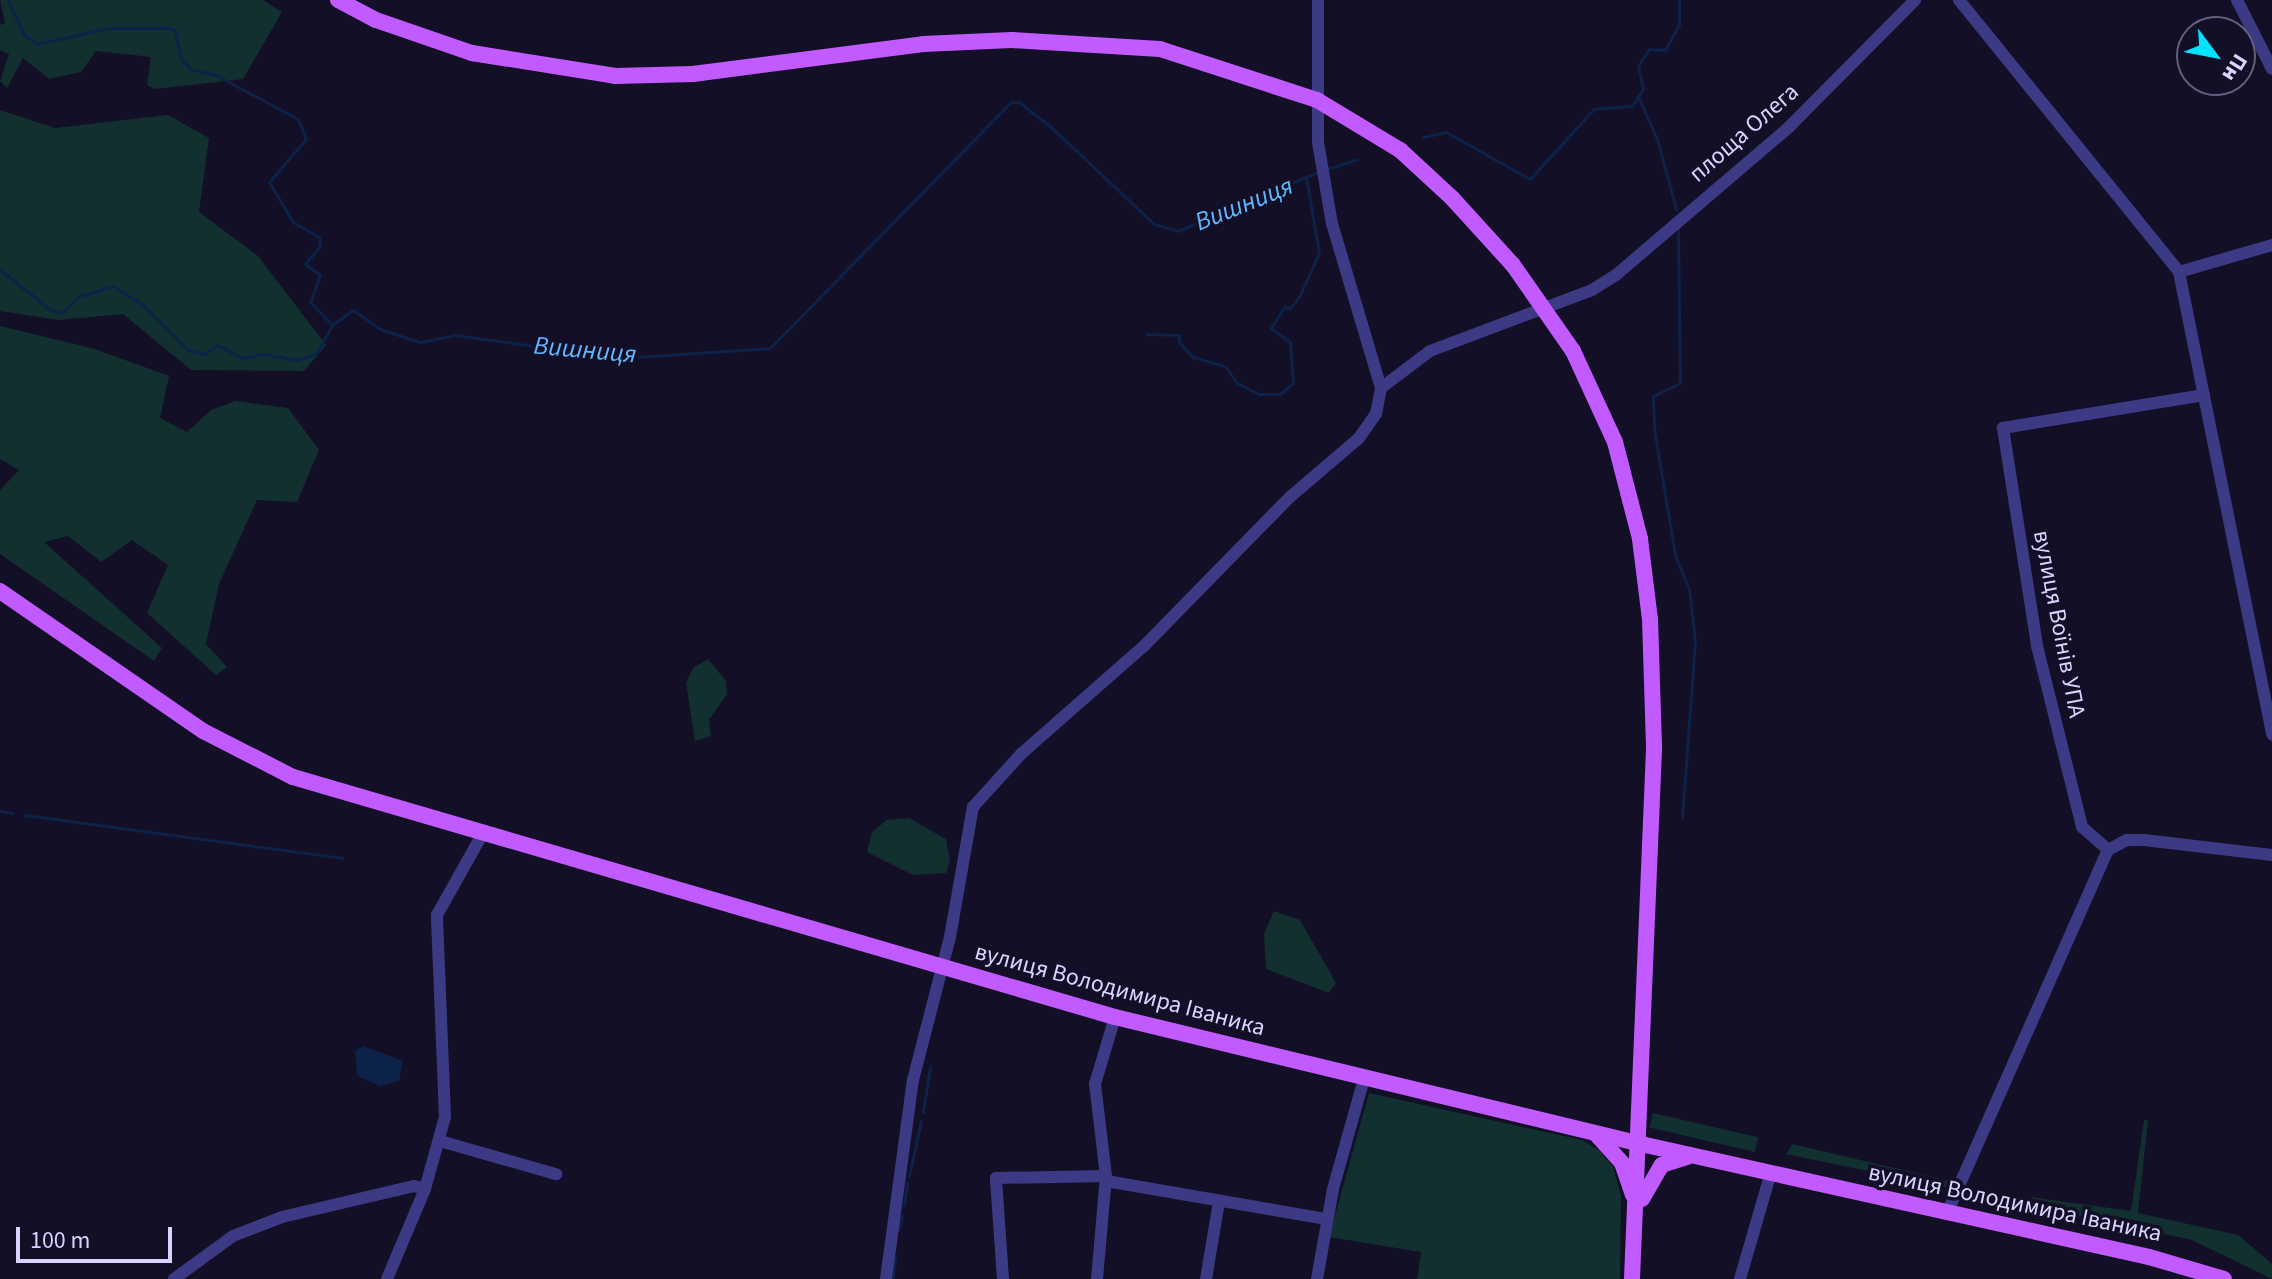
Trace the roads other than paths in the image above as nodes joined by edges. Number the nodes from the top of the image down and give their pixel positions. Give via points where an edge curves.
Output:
1 (338, 0) edge
2 (1318, 0) edge
3 (1915, 0) edge
4 (1959, 0) edge
5 (2237, 0) edge
6 (2272, 69) edge
7 (1317, 100) junction
8 (2272, 245) edge
9 (2179, 272) junction
10 (1546, 308) junction
11 (1381, 388) junction
12 (2204, 395) junction
13 (0, 591) edge
14 (2272, 735) edge
15 (483, 833) junction
16 (2108, 850) junction
17 (2272, 855) edge
18 (940, 966) junction
19 (1115, 1017) junction
20 (1364, 1079) junction
21 (1594, 1133) junction
22 (440, 1141) junction
23 (1641, 1144) junction
24 (1695, 1155) junction
25 (1771, 1172) junction
26 (556, 1174) dead end
27 (1106, 1179) junction
28 (420, 1187) junction
29 (1219, 1201) junction
30 (1947, 1213) junction
31 (1636, 1216) junction
32 (1327, 1219) junction
33 (391, 1277) edge
34 (174, 1279) edge
35 (886, 1279) edge
36 (1003, 1279) edge
37 (1097, 1279) edge
38 (1206, 1279) edge
39 (1317, 1279) edge
40 (1632, 1279) edge
41 (1740, 1279) edge
42 (2224, 1279) edge

1 - 7 main road via 376,20 472,53 615,76 693,74 923,44 1026,40 1160,49
2 - 7 street
3 - 10 street, площа Олега via 1789,127 1592,290
4 - 9 street
5 - 6 street
7 - 10 main road via 1366,126 1423,170 1488,235
7 - 11 street via 1322,170
8 - 9 street
9 - 12 street
10 - 11 street, площа Олега via 1430,351
10 - 23 main road via 1586,375 1615,442 1646,578 1654,749
11 - 18 street via 1376,414 1359,438 1290,497 1143,647 984,790 968,829
12 - 14 street
12 - 16 street, вулиця Воїнів УПА via 2003,428 2037,646 2076,812 2087,835
13 - 15 main road via 251,759 293,777
15 - 18 main road
15 - 22 street via 445,897 436,925 445,1082
16 - 17 street via 2127,840 2144,840
16 - 30 street
18 - 19 main road, вулиця Володимира Іваника
18 - 35 street, вулиця Володимира Іваника via 911,1092
19 - 20 main road, вулиця Володимира Іваника
19 - 27 street via 1095,1084
20 - 21 main road, вулиця Володимира Іваника
20 - 32 street
21 - 23 main road, вулиця Володимира Іваника
21 - 31 main road via 1627,1172
22 - 26 street
22 - 28 street
23 - 24 main road, вулиця Володимира Іваника
23 - 31 main road
24 - 25 main road, вулиця Володимира Іваника
24 - 31 main road via 1662,1165
25 - 30 main road, вулиця Володимира Іваника
25 - 41 street
27 - 29 street
27 - 36 street via 996,1178
27 - 37 street
28 - 33 street
28 - 34 street via 282,1217 233,1236
29 - 32 street
29 - 38 street
30 - 42 main road, вулиця Володимира Іваника via 2178,1263
31 - 40 main road
32 - 39 street

